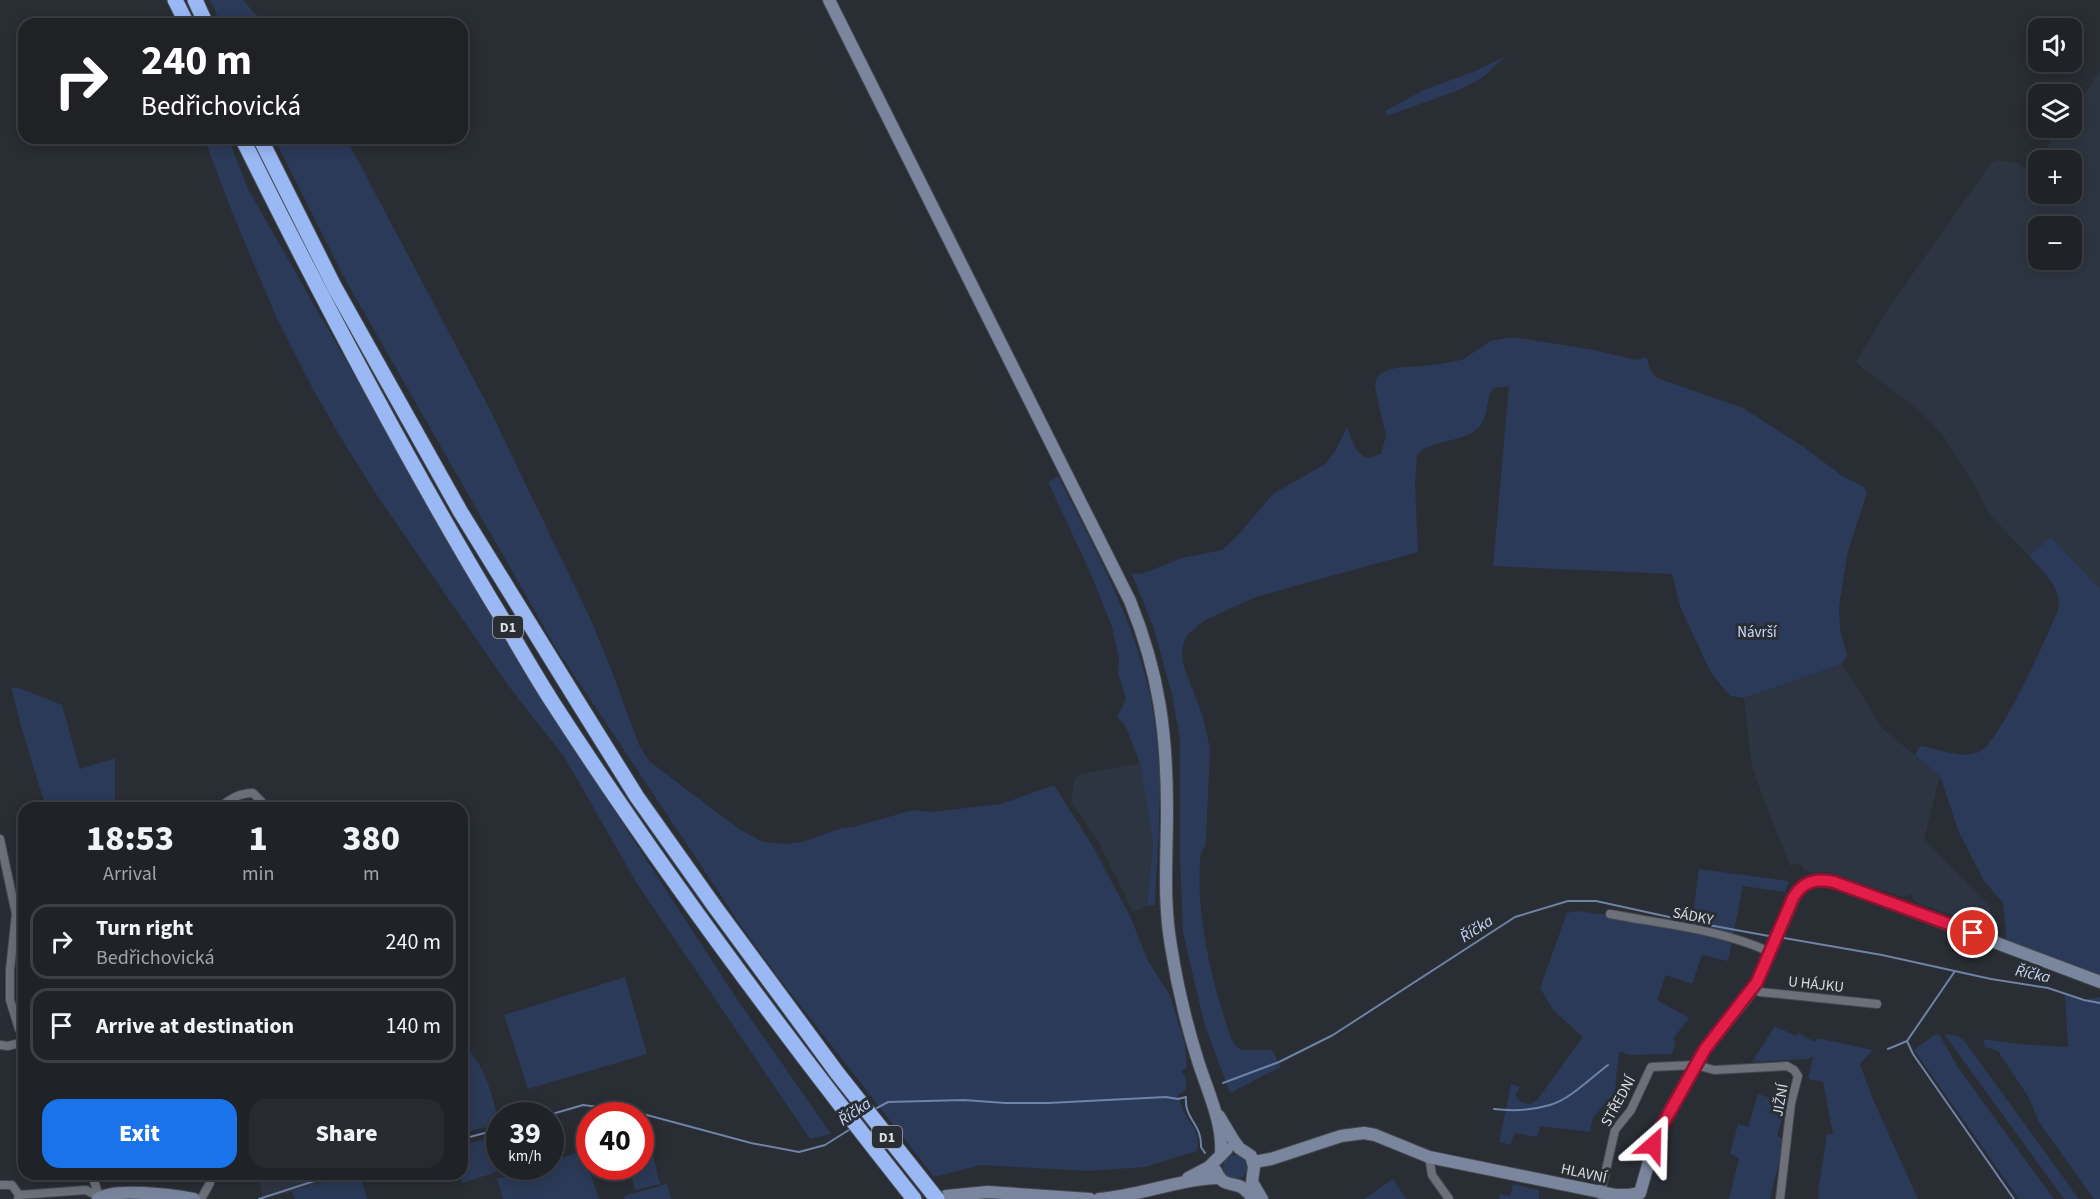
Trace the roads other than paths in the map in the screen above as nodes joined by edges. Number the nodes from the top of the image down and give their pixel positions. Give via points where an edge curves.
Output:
1 (175, 0) edge
2 (195, 0) edge
3 (829, 0) edge
4 (184, 18) edge
5 (203, 18) edge
6 (245, 144) edge
7 (263, 144) edge
8 (226, 802) edge
9 (261, 802) edge
10 (0, 839) edge
11 (1610, 914) dead end
12 (1770, 952) junction
13 (2100, 982) edge
14 (1752, 989) junction
15 (0, 996) edge
16 (10, 996) junction
17 (1877, 1004) dead end
18 (18, 1025) edge
19 (18, 1044) edge
20 (0, 1045) edge
21 (1696, 1065) junction
22 (1214, 1107) junction
23 (1239, 1148) junction
24 (1219, 1157) junction
25 (1429, 1157) junction
26 (1254, 1162) junction
27 (1252, 1176) junction
28 (1219, 1178) junction
29 (94, 1180) edge
30 (210, 1180) edge
31 (1177, 1183) junction
32 (0, 1185) edge
33 (1238, 1186) junction
34 (1602, 1195) edge
35 (1641, 1196) edge
36 (19, 1197) edge
37 (941, 1197) edge
38 (99, 1198) edge
39 (194, 1199) edge
40 (201, 1199) edge
41 (914, 1199) edge
42 (1090, 1199) edge
43 (1099, 1199) edge
44 (1254, 1199) edge
45 (1262, 1199) edge
46 (1449, 1199) edge
47 (1780, 1199) edge

1 - 4 highway
2 - 5 highway
3 - 22 street via 1138,622 1162,711 1170,943 1185,1016
6 - 41 highway, D1 via 322,299 432,500 552,702 700,919
7 - 37 highway, D1, bridge via 334,286 448,490 650,815 838,1074
8 - 9 street via 242,793 253,793
10 - 16 street via 16,914
11 - 12 street, SÁDKY via 1719,935
12 - 13 street, HLAVNÍ via 1793,898 1803,885 1817,880 1843,885
12 - 14 street, HLAVNÍ
14 - 17 street, U HÁJKU
14 - 21 street, HLAVNÍ
15 - 16 street
16 - 18 street
19 - 20 street
21 - 34 street, STŘEDNÍ via 1651,1067 1631,1110 1615,1130
21 - 35 street, HLAVNÍ via 1658,1133
21 - 47 street, JIŽNÍ via 1714,1070 1787,1066 1798,1076 1791,1103
22 - 23 street
22 - 24 street via 1221,1146
23 - 24 street via 1226,1149
23 - 26 street
24 - 28 street
24 - 31 street via 1209,1167
25 - 26 street, HLAVNÍ via 1364,1133
25 - 34 street, HLAVNÍ
25 - 46 street via 1432,1175
26 - 27 street
27 - 33 street
27 - 45 street
28 - 31 street
28 - 33 street via 1227,1185
29 - 38 street
30 - 40 street
31 - 43 street via 1135,1195
32 - 36 street via 12,1185
33 - 44 street
34 - 35 street, HLAVNÍ
36 - 38 street via 86,1190
37 - 42 street via 988,1192
38 - 39 street via 116,1193 168,1193

